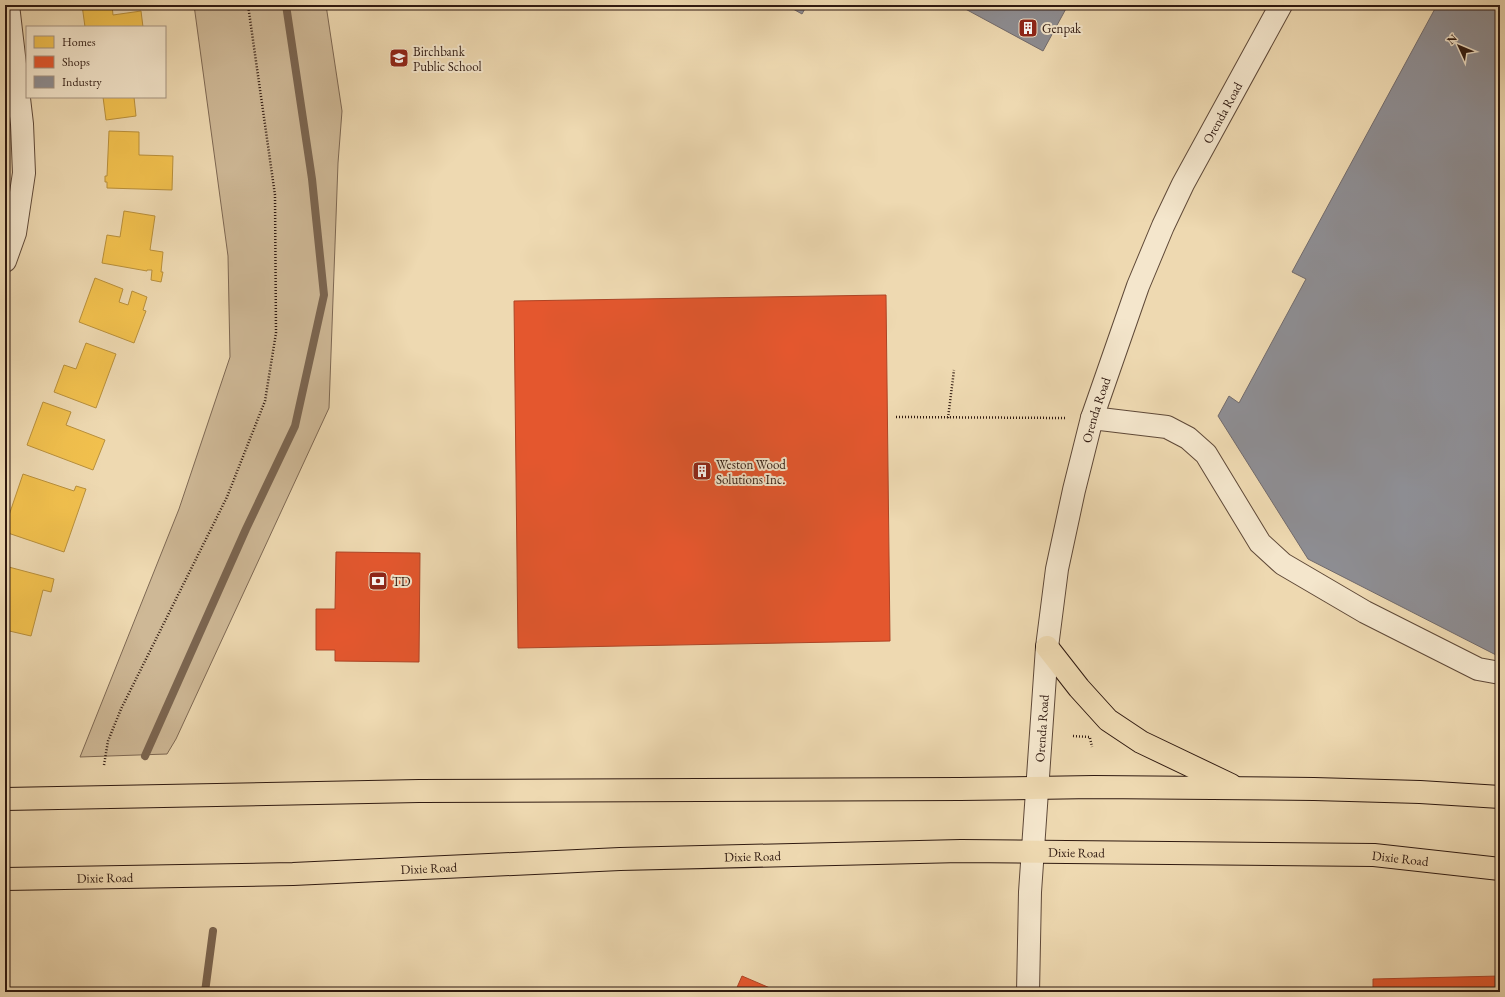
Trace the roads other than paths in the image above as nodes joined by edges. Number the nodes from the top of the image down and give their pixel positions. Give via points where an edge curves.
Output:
1 (8, 5) edge
2 (1281, 5) edge
3 (5, 260) edge
4 (1092, 418) junction
5 (1047, 647) junction
6 (1500, 673) edge
7 (1037, 788) junction
8 (1236, 788) junction
9 (1500, 797) edge
10 (5, 799) edge
11 (1033, 851) junction
12 (1500, 869) edge
13 (14, 879) edge
14 (5, 891) edge
15 (1028, 992) edge

1 - 3 street via 22,124 24,173 15,233
2 - 4 street, Orenda Road via 1183,184 1163,226 1138,286
4 - 5 street, Orenda Road via 1057,570
4 - 6 street via 1167,427 1188,438 1206,454 1260,543 1283,564 1398,629 1478,669
5 - 7 street, Orenda Road
5 - 8 main road via 1108,720 1140,742
7 - 8 main road
7 - 10 main road via 419,791
7 - 11 street, Orenda Road
8 - 9 main road via 1420,792
11 - 12 main road, Dixie Road via 1374,855
11 - 13 main road, Dixie Road via 620,860 293,874
11 - 15 street, Orenda Road
13 - 14 main road

